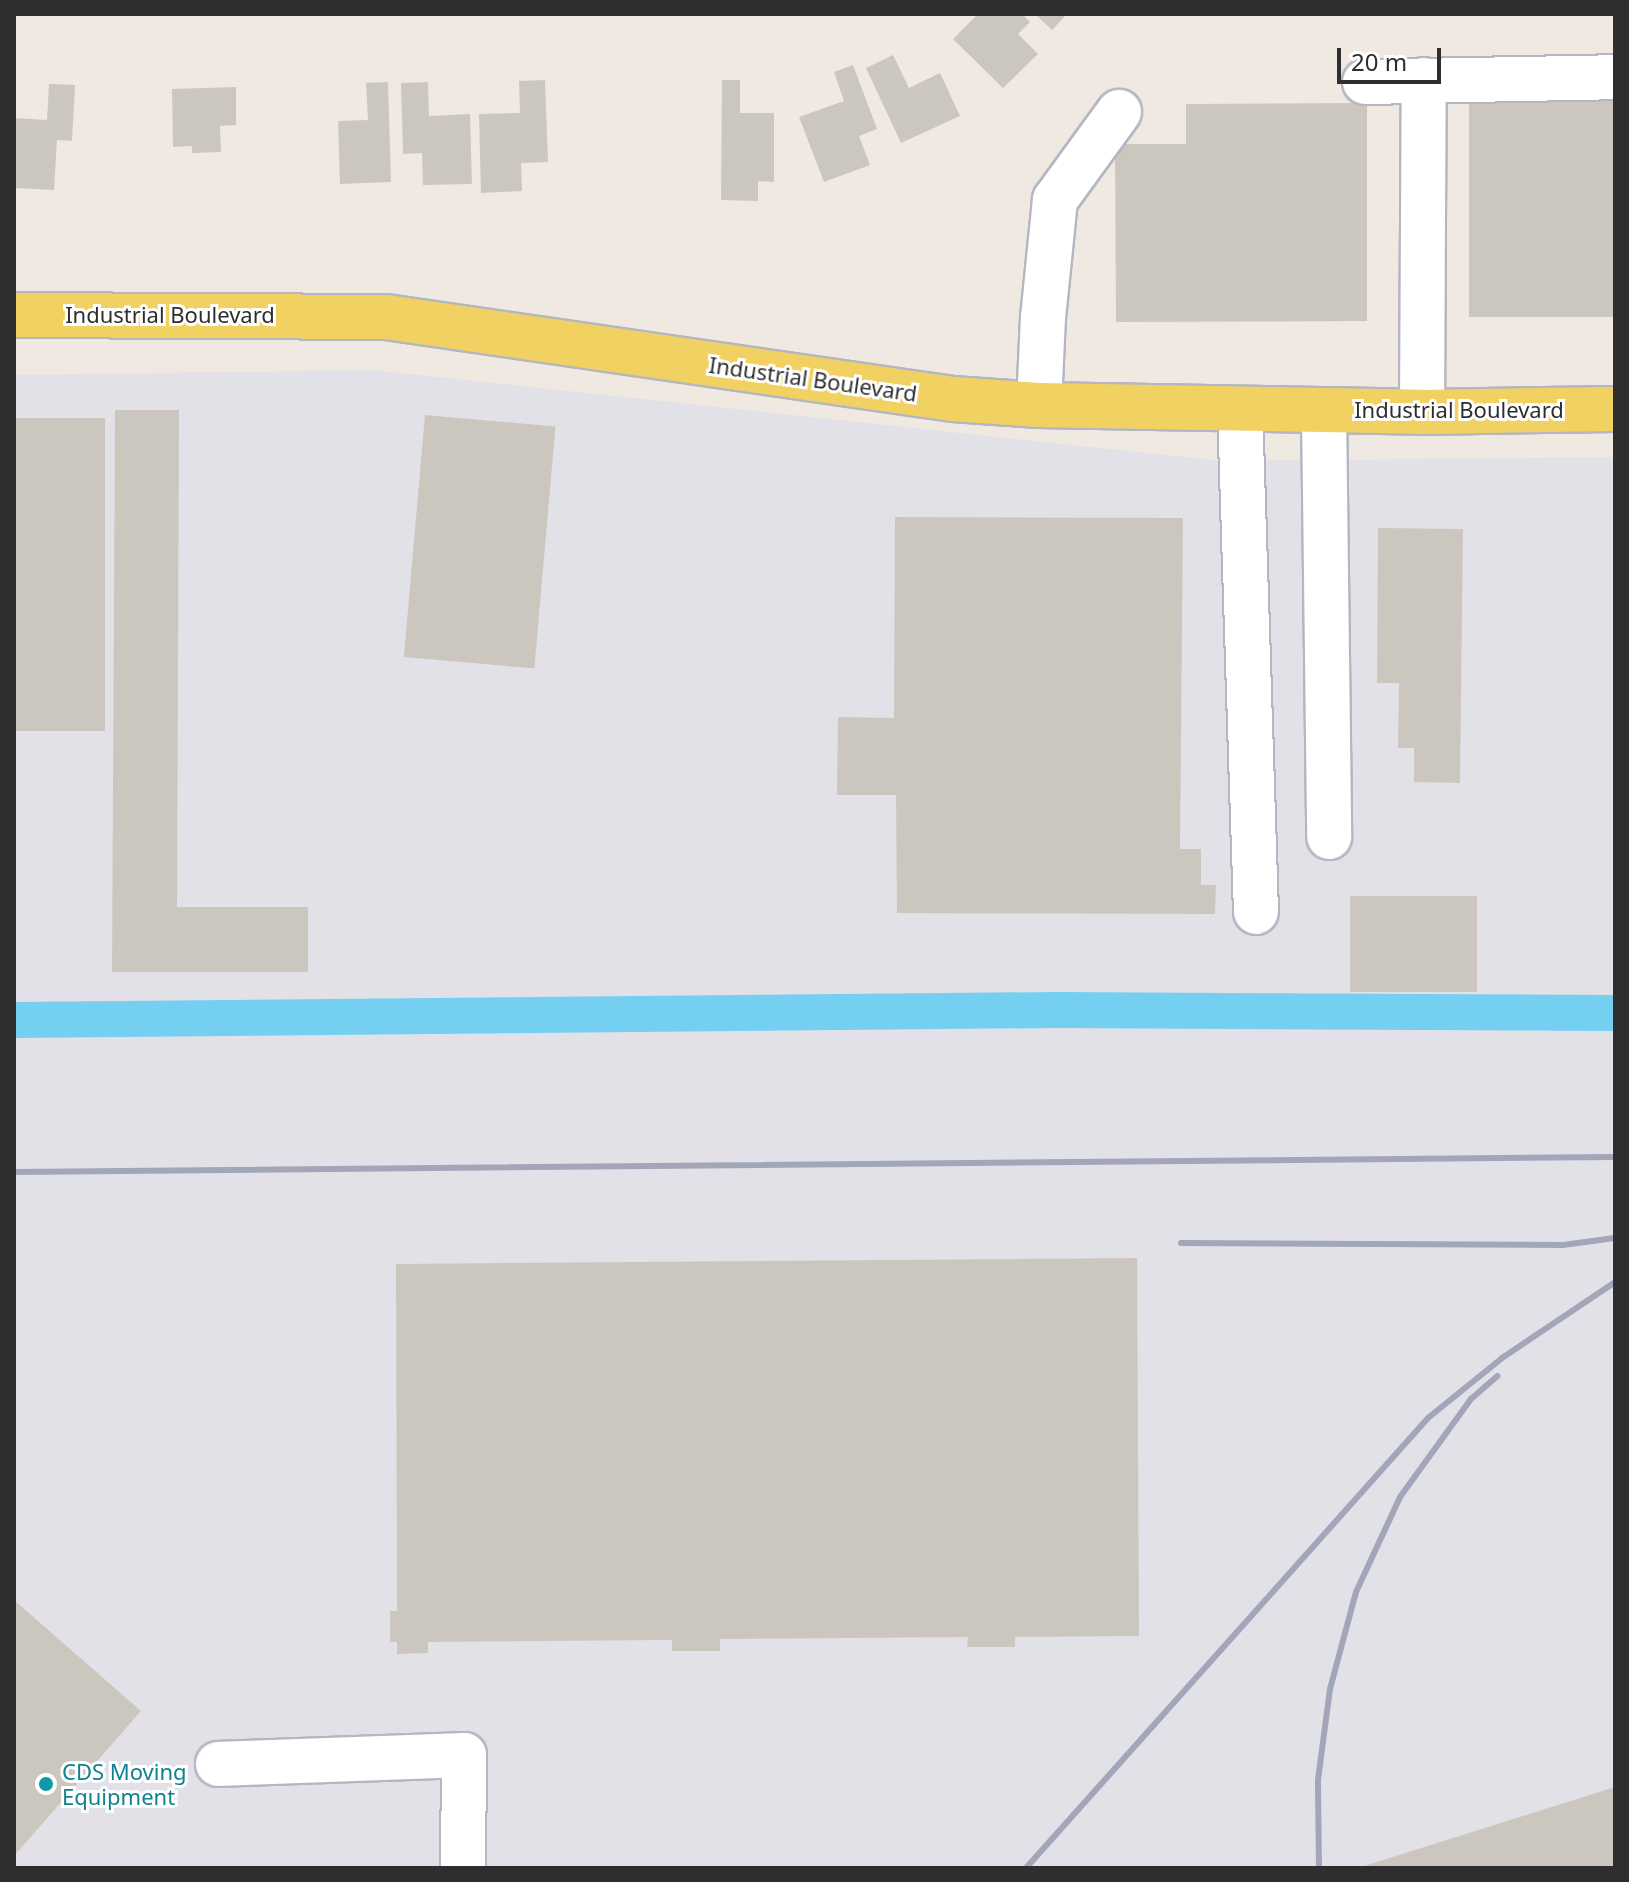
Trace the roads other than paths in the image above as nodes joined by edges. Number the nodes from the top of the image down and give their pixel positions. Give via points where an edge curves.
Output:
1 (1615, 77) edge
2 (1424, 80) junction
3 (1365, 82) dead end
4 (1119, 112) dead end
5 (14, 315) edge
6 (1039, 405) junction
7 (1240, 409) junction
8 (1615, 409) edge
9 (1324, 410) junction
10 (1422, 412) junction
11 (1329, 837) dead end
12 (1256, 912) dead end
13 (218, 1764) dead end
14 (463, 1868) edge

1 - 2 lane
2 - 3 lane
2 - 10 lane
4 - 6 lane via 1055,200
5 - 6 main road, Industrial Boulevard via 386,317 953,399
6 - 7 main road, Industrial Boulevard
7 - 9 main road, Industrial Boulevard
7 - 12 lane
8 - 10 main road, Industrial Boulevard
9 - 10 main road, Industrial Boulevard
9 - 11 lane
13 - 14 lane via 464,1755

